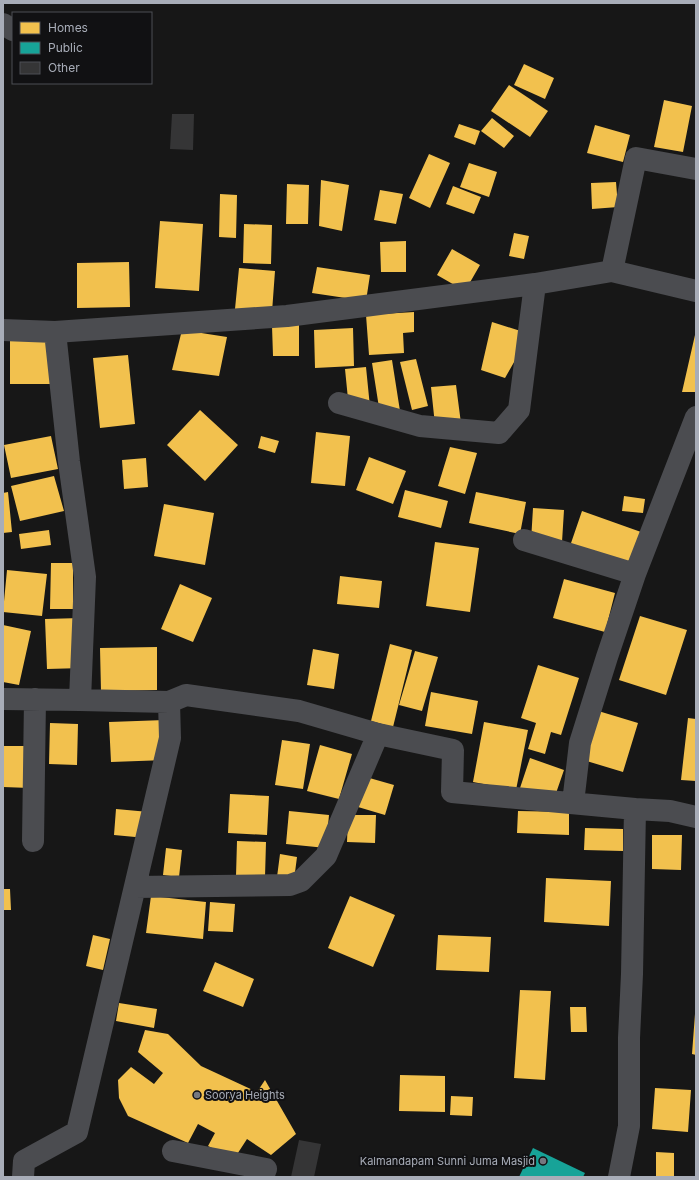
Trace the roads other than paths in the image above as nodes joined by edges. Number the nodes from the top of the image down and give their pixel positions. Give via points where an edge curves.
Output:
1 (3, 24) edge
2 (12, 29) edge
3 (696, 169) edge
4 (612, 271) junction
5 (535, 284) junction
6 (696, 291) edge
7 (3, 330) edge
8 (55, 332) junction
9 (339, 403) dead end
10 (696, 417) edge
11 (524, 540) dead end
12 (635, 574) junction
13 (3, 699) edge
14 (35, 700) junction
15 (80, 700) junction
16 (169, 702) junction
17 (378, 734) junction
18 (573, 803) junction
19 (635, 809) junction
20 (696, 817) edge
21 (33, 841) dead end
22 (135, 887) junction
23 (173, 1151) dead end
24 (22, 1177) edge
25 (263, 1177) edge
26 (620, 1177) edge

1 - 2 street
3 - 4 street via 636,158
4 - 5 street
4 - 6 street
5 - 8 street via 287,316
5 - 9 street via 519,410 499,433 420,426
7 - 8 street
8 - 15 street via 68,462 84,577
10 - 12 street
11 - 12 street
12 - 18 street via 580,742
13 - 14 street
14 - 15 street
14 - 21 street
15 - 16 street
16 - 17 street via 186,695 299,711
16 - 22 street via 170,738
17 - 18 street via 453,750 452,792
17 - 22 street via 326,856 301,881 290,885
18 - 19 street
19 - 20 street via 670,811
19 - 26 street via 632,974 628,1038 629,1126
22 - 24 street via 77,1132 24,1162
23 - 25 street via 266,1169

